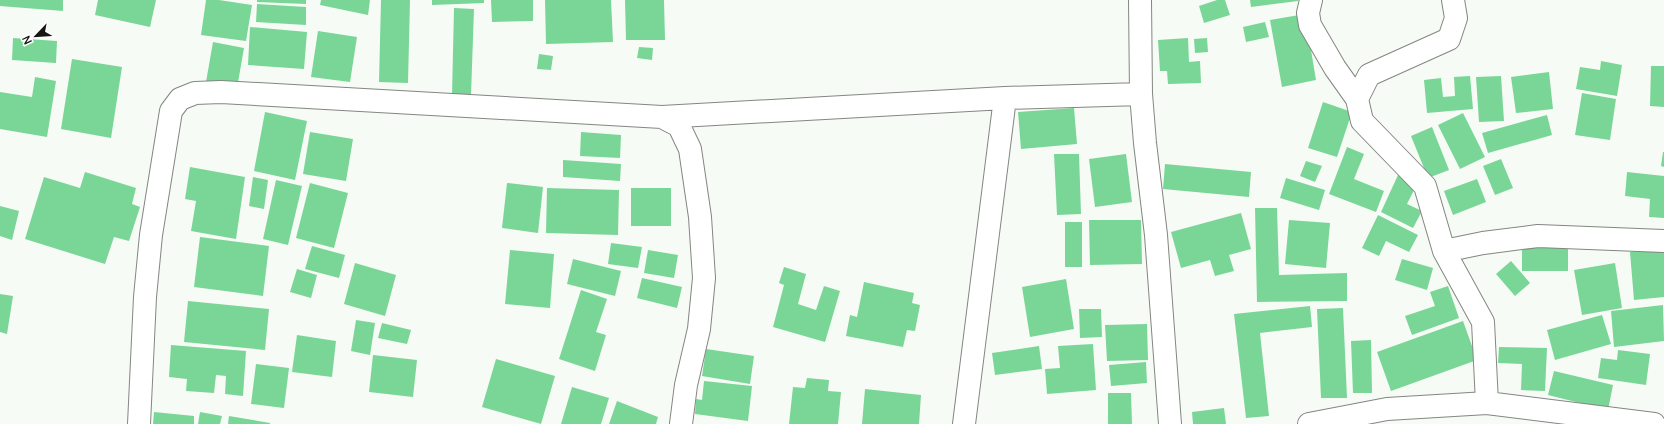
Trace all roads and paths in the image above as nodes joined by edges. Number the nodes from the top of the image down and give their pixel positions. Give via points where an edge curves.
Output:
1 (1140, 0) edge
2 (1311, 0) edge
3 (1453, 0) edge
4 (1141, 94) junction
5 (1005, 98) junction
6 (1357, 99) junction
7 (662, 117) junction
8 (1664, 241) edge
9 (1444, 251) junction
10 (1487, 403) junction
11 (139, 424) edge
12 (681, 424) edge
13 (964, 424) edge
14 (1170, 424) edge
15 (1309, 424) edge
16 (1654, 424) edge

1 - 4 street
2 - 6 street via 1308,13 1310,25
3 - 6 street via 1456,18 1449,39 1369,75
4 - 5 street
4 - 14 street via 1156,235
5 - 7 street
5 - 13 street
6 - 9 street via 1362,121 1425,186
7 - 11 street via 221,92 195,93 180,99 171,112 151,235 145,297
7 - 12 street via 679,126 690,149 700,217 704,278 699,329 686,385
8 - 9 street via 1538,236
9 - 10 street via 1483,322
10 - 15 street via 1387,409
10 - 16 street

